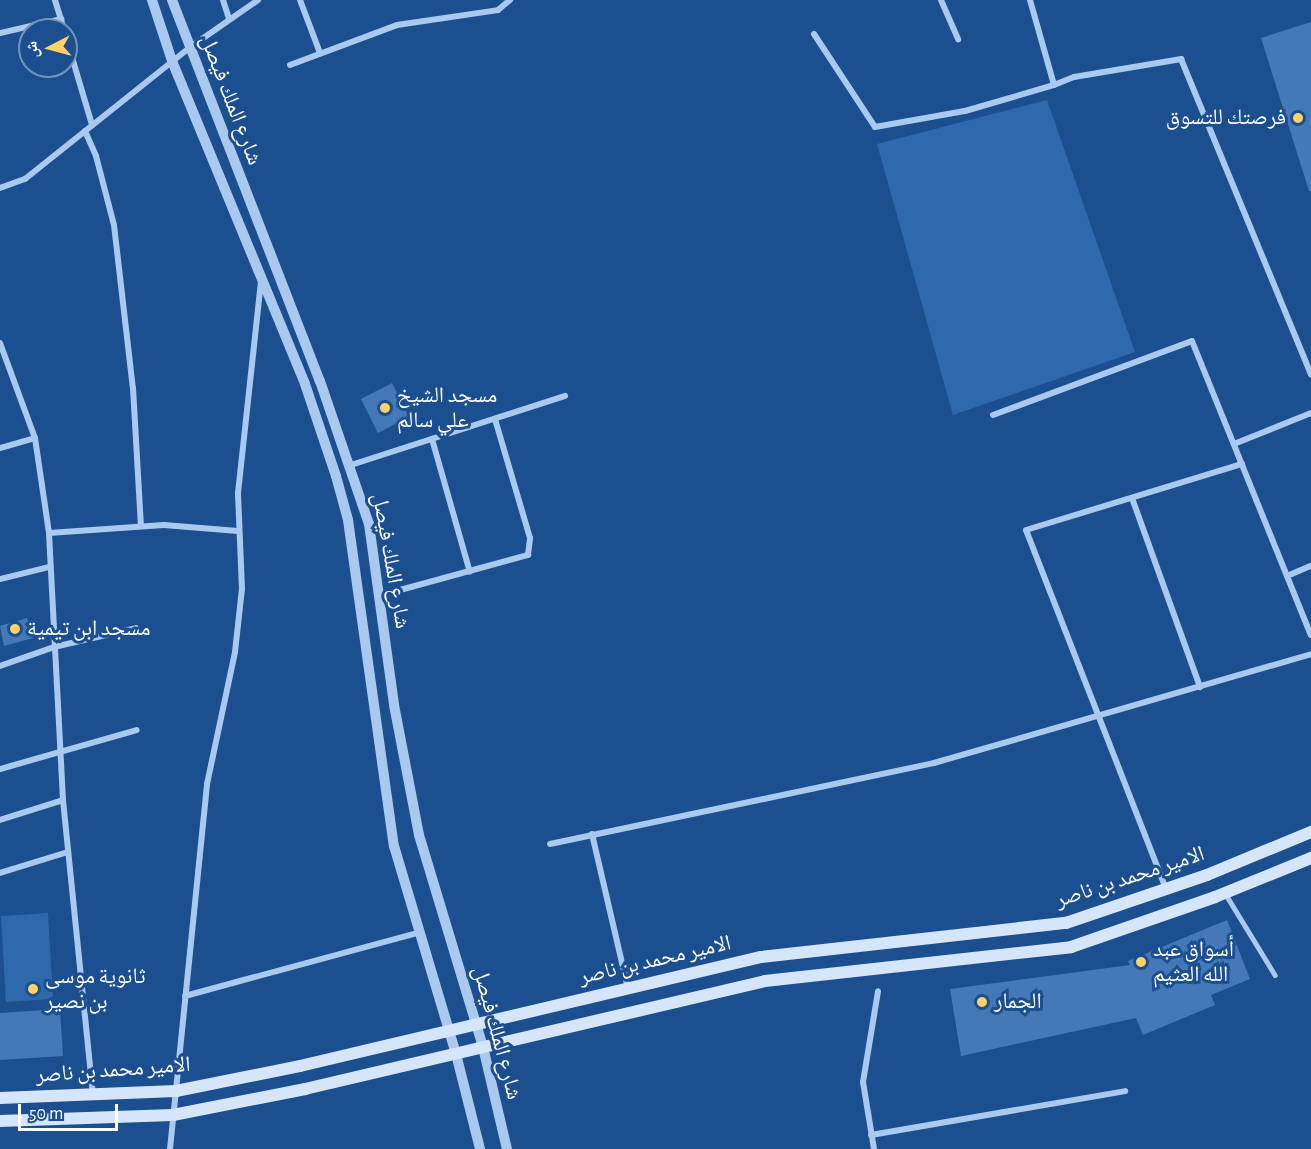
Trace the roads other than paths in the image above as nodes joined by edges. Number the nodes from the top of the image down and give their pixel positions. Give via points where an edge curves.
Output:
1 (55, 0) edge
2 (152, 0) edge
3 (172, 0) edge
4 (223, 0) edge
5 (258, 0) edge
6 (300, 0) edge
7 (510, 0) edge
8 (940, 0) edge
9 (1030, 0) edge
10 (61, 18) edge
11 (228, 18) junction
12 (18, 29) edge
13 (0, 33) edge
14 (814, 34) dead end
15 (958, 39) dead end
16 (189, 48) junction
17 (320, 53) junction
18 (172, 61) junction
19 (290, 65) dead end
20 (78, 78) edge
21 (1054, 85) junction
22 (92, 125) junction
23 (85, 131) junction
24 (0, 188) edge
25 (261, 277) junction
26 (0, 343) edge
27 (1311, 374) edge
28 (565, 396) dead end
29 (1311, 413) edge
30 (993, 415) dead end
31 (495, 419) junction
32 (35, 438) junction
33 (432, 439) junction
34 (1234, 444) junction
35 (0, 448) edge
36 (1242, 464) junction
37 (351, 465) junction
38 (1132, 498) junction
39 (141, 525) junction
40 (238, 531) junction
41 (49, 533) junction
42 (1311, 566) edge
43 (49, 567) junction
44 (470, 572) junction
45 (1287, 576) junction
46 (0, 579) edge
47 (400, 590) dead end
48 (136, 628) dead end
49 (1311, 636) edge
50 (54, 646) junction
51 (1311, 654) edge
52 (0, 666) edge
53 (1200, 687) junction
54 (1099, 718) junction
55 (137, 730) dead end
56 (60, 750) junction
57 (0, 769) edge
58 (63, 800) junction
59 (0, 820) edge
60 (1311, 832) edge
61 (592, 834) junction
62 (550, 844) dead end
63 (68, 852) junction
64 (1311, 858) edge
65 (0, 873) edge
66 (1166, 889) junction
67 (1225, 893) junction
68 (420, 932) junction
69 (1275, 975) dead end
70 (628, 988) junction
71 (878, 992) dead end
72 (185, 996) junction
73 (476, 1024) junction
74 (450, 1030) junction
75 (483, 1047) junction
76 (456, 1054) junction
77 (176, 1091) junction
78 (1125, 1091) dead end
79 (93, 1094) junction
80 (0, 1098) edge
81 (173, 1115) junction
82 (0, 1122) edge
83 (871, 1135) junction
84 (170, 1149) edge
85 (480, 1149) edge
86 (507, 1149) edge
87 (874, 1149) edge

1 - 10 street
2 - 18 street, شارع الملك فيصل
3 - 16 street, شارع الملك فيصل
4 - 11 street
5 - 11 street
6 - 17 street
7 - 17 street via 498,10 397,25
8 - 15 street
9 - 21 street
11 - 16 street
12 - 13 street
14 - 21 street via 875,127 965,111
16 - 18 street
16 - 37 street, شارع الملك فيصل
17 - 19 street
18 - 22 street
18 - 25 street, شارع الملك فيصل
20 - 22 street
21 - 27 street via 1074,77 1181,59
22 - 23 street
23 - 24 street via 25,179
23 - 39 street via 96,156 114,225 133,388
25 - 40 street via 238,493
25 - 68 street, شارع الملك فيصل via 305,384 348,520 394,846
26 - 32 street
28 - 31 street
29 - 34 street
30 - 34 street via 1192,341
31 - 33 street
31 - 44 street via 531,548 521,558
32 - 35 street
32 - 41 street
33 - 37 street
33 - 44 street
34 - 36 street
36 - 38 street
36 - 45 street
37 - 73 street, شارع الملك فيصل via 369,524 394,705 419,835
38 - 53 street
38 - 54 street via 1026,530
39 - 40 street
39 - 41 street
40 - 72 street via 242,589 235,652 207,784
41 - 43 street
42 - 45 street
43 - 46 street
43 - 50 street
44 - 47 street
45 - 49 street
48 - 50 street
50 - 52 street
50 - 56 street
51 - 53 street
53 - 54 street
54 - 61 street via 934,763
54 - 66 street
55 - 56 street
56 - 57 street
56 - 58 street
58 - 59 street
58 - 63 street
60 - 66 main road, الامير محمد بن ناصر
61 - 62 street
61 - 70 street
63 - 65 street
63 - 79 street
64 - 67 main road, الامير محمد بن ناصر
66 - 70 main road, الامير محمد بن ناصر via 1066,923 761,957
67 - 69 lane
67 - 75 main road, الامير محمد بن ناصر via 1071,947 765,981
68 - 72 street
68 - 74 street, شارع الملك فيصل
70 - 73 main road, الامير محمد بن ناصر
71 - 83 street via 863,1082
72 - 77 street
73 - 74 main road, الامير محمد بن ناصر
73 - 75 street, شارع الملك فيصل
74 - 76 street, شارع الملك فيصل
74 - 77 main road, الامير محمد بن ناصر
75 - 76 main road, الامير محمد بن ناصر
75 - 86 street, شارع الملك فيصل
76 - 81 main road, الامير محمد بن ناصر
76 - 85 street, شارع الملك فيصل
77 - 79 main road, الامير محمد بن ناصر
77 - 81 street
78 - 83 street
79 - 80 main road, الامير محمد بن ناصر
81 - 82 main road, الامير محمد بن ناصر
81 - 84 street
83 - 87 street

